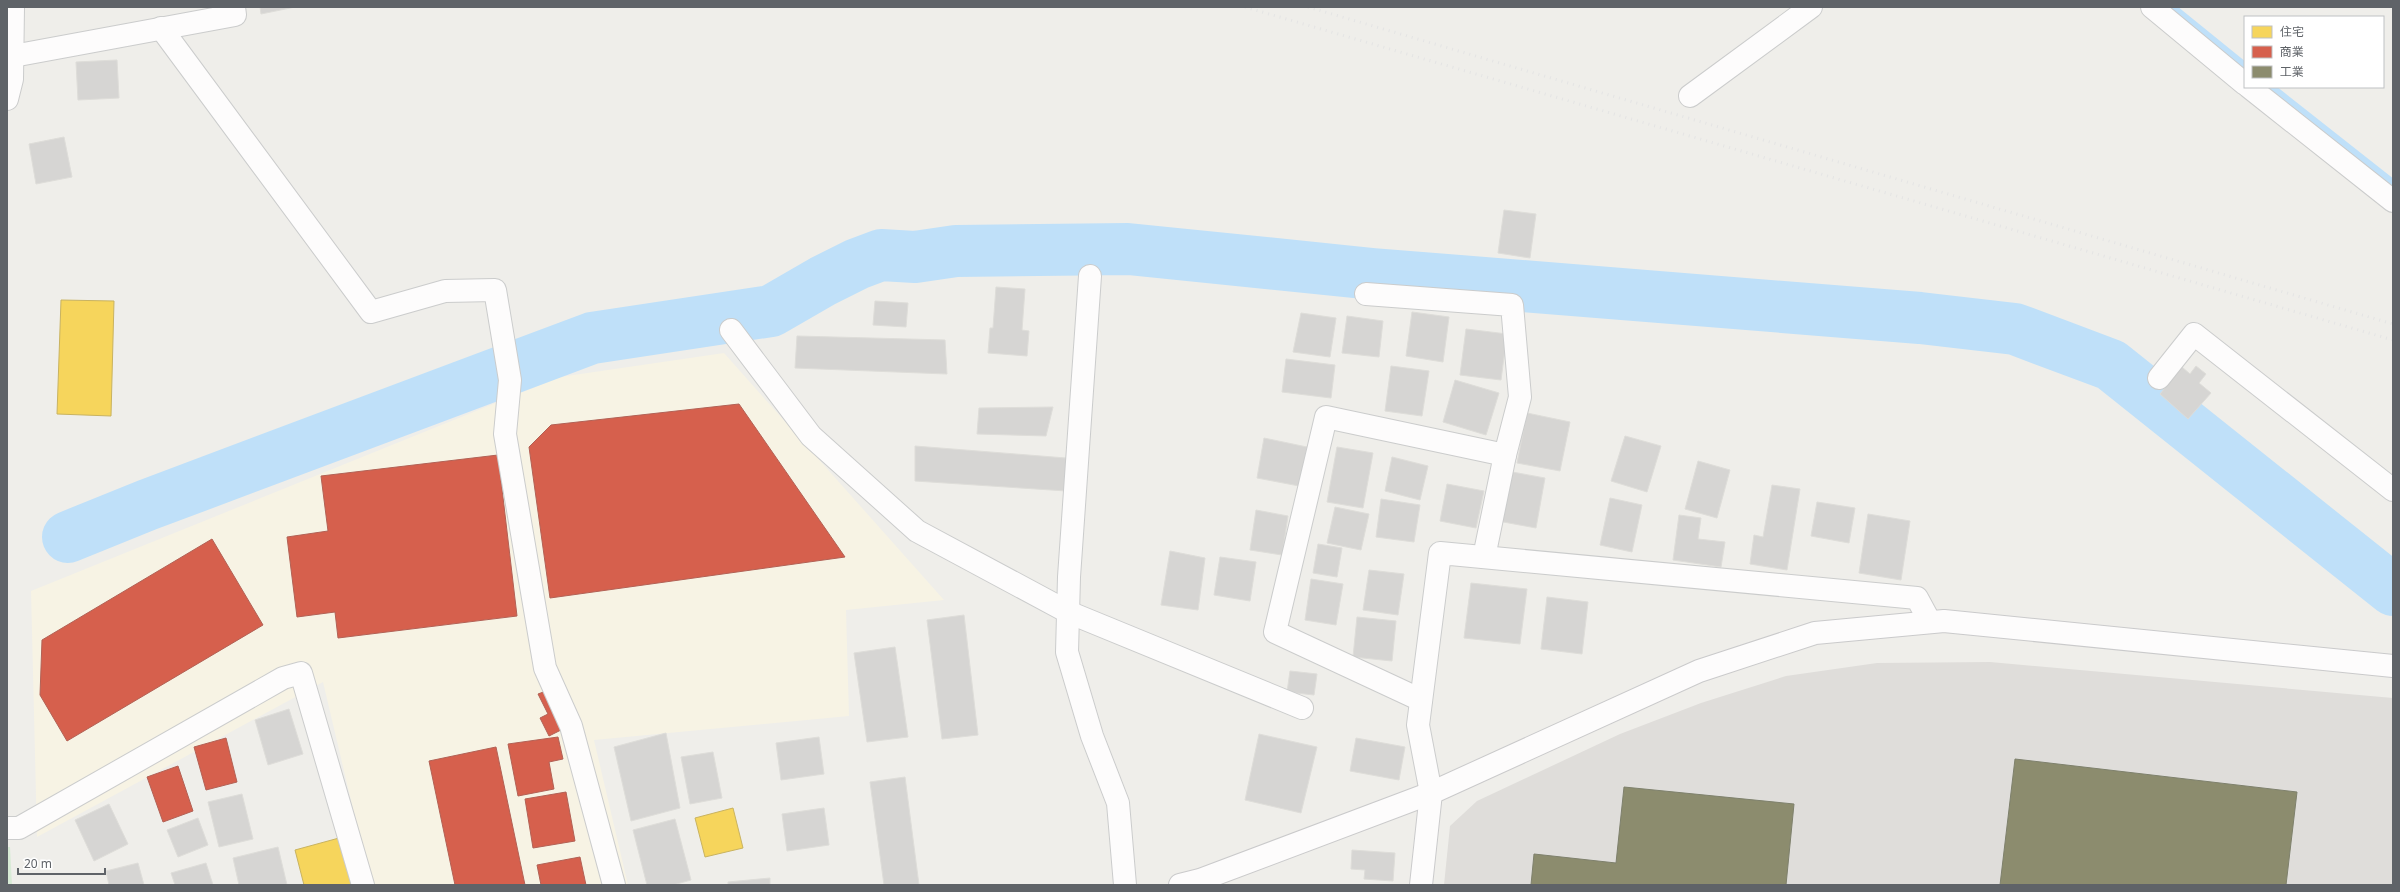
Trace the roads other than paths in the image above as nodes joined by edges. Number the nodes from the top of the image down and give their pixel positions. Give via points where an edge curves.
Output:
1 (13, 7) edge
2 (234, 7) edge
3 (1810, 7) edge
4 (2152, 7) edge
5 (162, 28) junction
6 (13, 56) junction
7 (2244, 83) edge
8 (2250, 88) edge
9 (1690, 96) dead end
10 (7, 99) edge
11 (2393, 201) edge
12 (1090, 276) dead end
13 (1366, 294) dead end
14 (731, 330) dead end
15 (2159, 378) dead end
16 (1505, 455) junction
17 (2393, 490) edge
18 (1484, 557) junction
19 (1068, 612) junction
20 (1930, 622) junction
21 (2393, 666) edge
22 (1422, 700) junction
23 (1302, 708) dead end
24 (1431, 793) junction
25 (7, 828) edge
26 (363, 885) edge
27 (614, 885) edge
28 (1125, 885) edge
29 (1180, 885) edge
30 (1421, 885) edge

1 - 6 street
2 - 5 street via 235,15
3 - 9 street
4 - 7 street
5 - 6 street
5 - 27 street via 371,312 445,291 495,290 510,380 504,434 545,668 571,726
6 - 10 street via 12,79
8 - 11 street
12 - 19 street
13 - 16 street via 1512,305 1520,397
14 - 19 street via 811,436 917,531
15 - 17 street via 2194,334
16 - 18 street
16 - 22 street via 1326,417 1275,632
18 - 20 street via 1917,598
18 - 22 street via 1440,553
19 - 23 street
19 - 28 street via 1067,652 1092,736 1118,803
20 - 21 street via 1944,621
20 - 24 street via 1815,633 1700,671
22 - 24 street via 1418,725
24 - 29 street via 1200,880
24 - 30 street
25 - 26 street via 19,828 284,678 301,673

